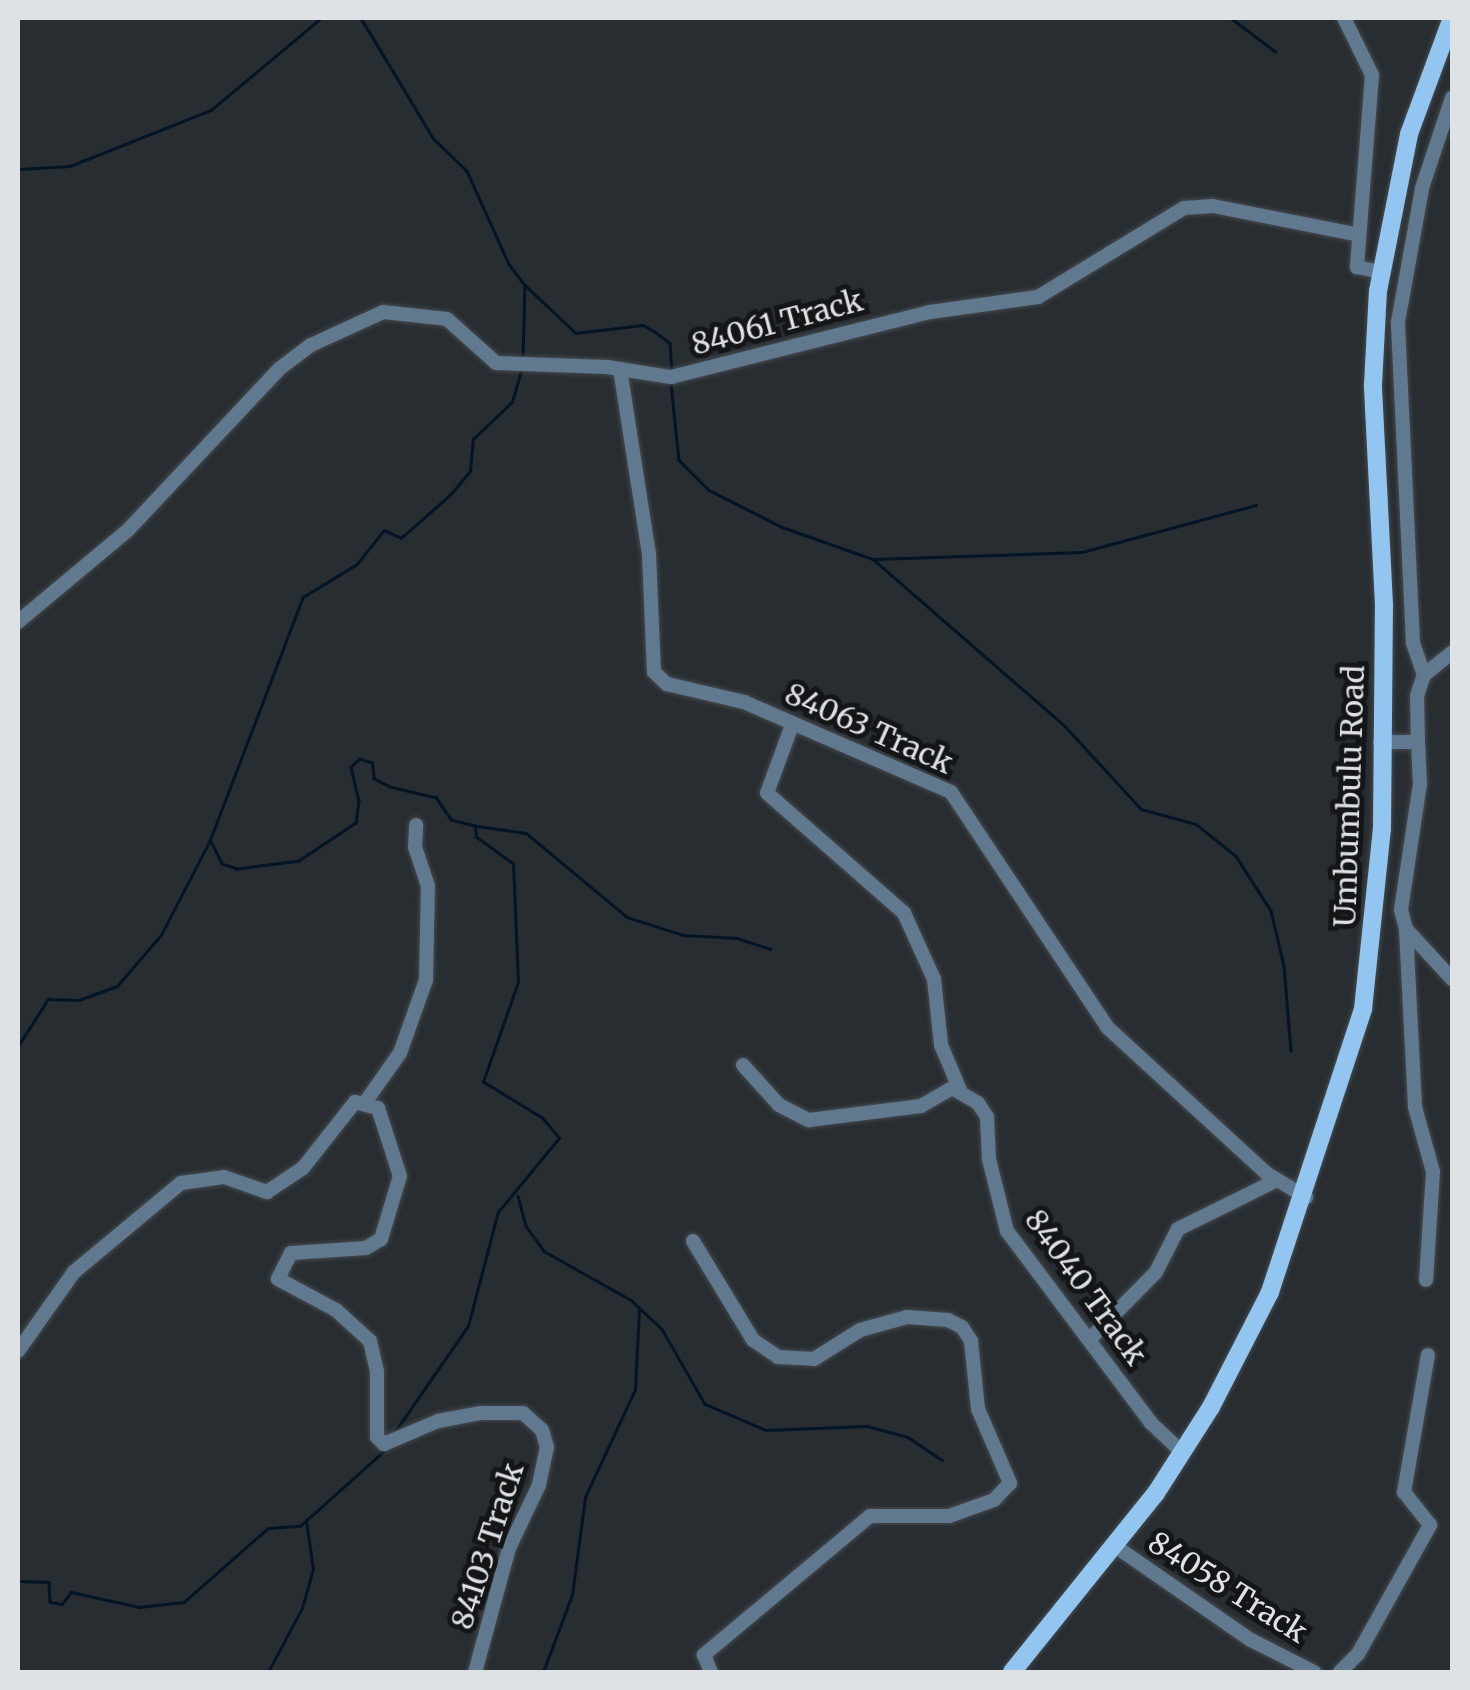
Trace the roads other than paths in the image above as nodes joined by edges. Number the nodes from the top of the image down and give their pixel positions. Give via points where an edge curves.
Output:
1 (1344, 18) edge
2 (1452, 18) edge
3 (1452, 98) edge
4 (1359, 235) junction
5 (1404, 260) junction
6 (1382, 264) junction
7 (620, 370) junction
8 (18, 622) edge
9 (1452, 652) edge
10 (1424, 675) junction
11 (792, 725) junction
12 (1380, 742) junction
13 (1418, 742) junction
14 (416, 825) dead end
15 (1406, 929) junction
16 (1452, 978) edge
17 (743, 1066) dead end
18 (960, 1090) junction
19 (366, 1101) junction
20 (1275, 1181) junction
21 (1306, 1198) junction
22 (693, 1240) dead end
23 (1426, 1280) dead end
24 (1090, 1338) junction
25 (18, 1351) edge
26 (1428, 1355) dead end
27 (1183, 1454) junction
28 (1115, 1546) junction
29 (475, 1672) edge
30 (711, 1672) edge
31 (1012, 1672) edge
32 (1314, 1672) edge
33 (1340, 1672) edge

1 - 4 street via 1372,75 1371,151
2 - 6 main road, Umbumbulu Road via 1409,134
3 - 5 street
4 - 6 street via 1357,267
4 - 7 street, 84061 Track via 1213,206 1184,208 1038,297 885,322 710,372 671,377
5 - 6 street
5 - 10 street via 1398,322 1413,642
6 - 12 main road, Umbumbulu Road via 1373,385 1384,604
7 - 8 street, 84061 Track via 496,363 467,331 419,312 383,312 350,324 269,378 128,530
7 - 11 street, 84063 Track via 648,554 654,672 667,684 744,702
9 - 10 street
10 - 13 street via 1416,696
11 - 18 street, 84040 Track via 766,794 904,912 934,979 941,1046
11 - 20 street, 84063 Track via 951,792 1108,1028
12 - 13 street
12 - 21 main road, Umbumbulu Road via 1380,847 1363,1010
13 - 15 street via 1420,784 1401,910
14 - 19 street via 415,846 428,886 426,980 400,1053
15 - 16 street
15 - 23 street via 1415,1107 1433,1172
17 - 18 street via 778,1105 810,1120 921,1106
18 - 24 street, 84040 Track via 987,1117 988,1159 1007,1231
19 - 25 street via 345,1109 285,1184 267,1192 203,1176 181,1183 74,1272
19 - 29 street, 84103 Track via 386,1120 398,1157 388,1226 366,1248 291,1253 278,1278 336,1310 370,1341 378,1372 377,1437 384,1444 438,1420 481,1413 523,1412 542,1430 539,1485 509,1548
20 - 21 street, 84063 Track
20 - 24 street via 1178,1229 1151,1278
21 - 27 main road, Umbumbulu Road via 1270,1292
22 - 30 street via 753,1340 778,1356 814,1358 860,1330 906,1317 962,1327 971,1341 978,1409 1008,1476 1005,1493 968,1511 870,1516 704,1655
24 - 27 street, 84040 Track via 1151,1423
26 - 33 street via 1404,1492 1430,1525 1358,1654
27 - 28 main road, Umbumbulu Road
28 - 31 main road, Umbumbulu Road
28 - 32 street, 84058 Track via 1251,1640

